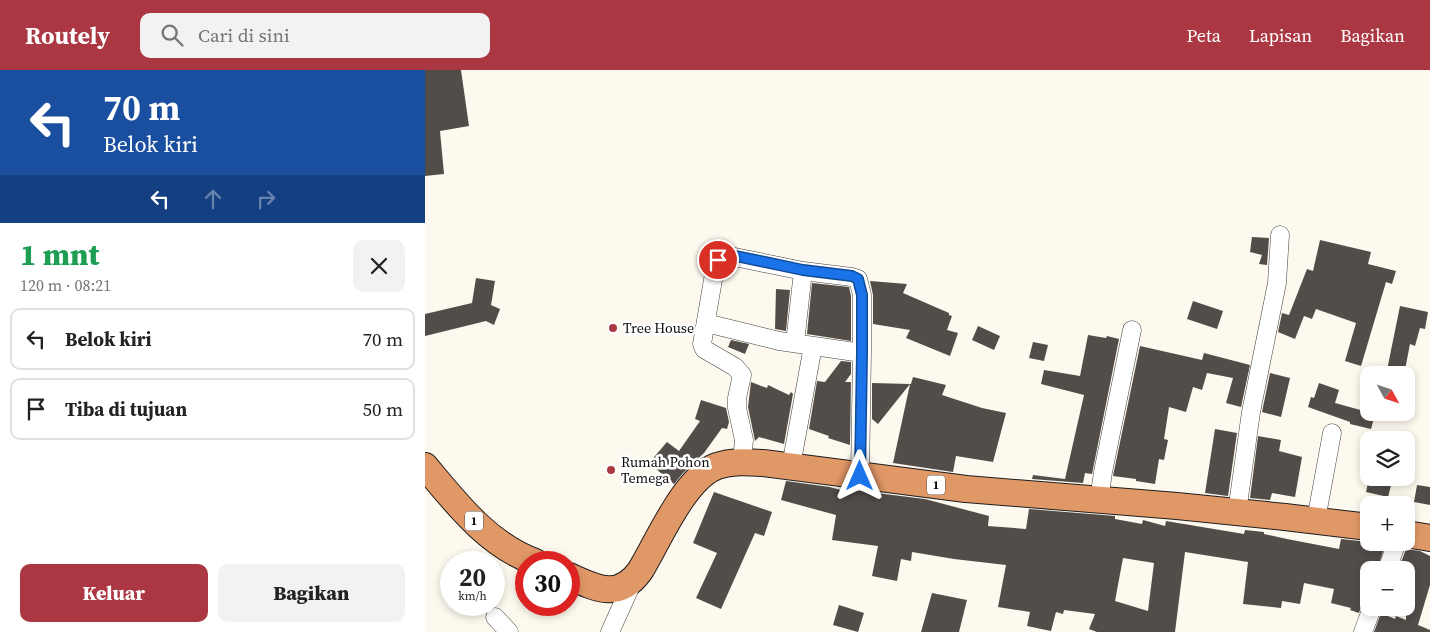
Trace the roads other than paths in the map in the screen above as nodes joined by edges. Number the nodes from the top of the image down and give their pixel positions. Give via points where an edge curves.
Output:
1 (1280, 235) dead end
2 (803, 270) junction
3 (706, 323) junction
4 (1132, 330) dead end
5 (795, 343) junction
6 (813, 346) junction
7 (862, 353) junction
8 (1331, 433) dead end
9 (743, 461) junction
10 (425, 466) edge
11 (791, 466) junction
12 (860, 476) junction
13 (1099, 501) junction
14 (1237, 512) junction
15 (1317, 520) junction
16 (1360, 526) edge
17 (1415, 536) edge
18 (1430, 538) edge
19 (515, 553) edge
20 (580, 581) edge
21 (633, 581) junction
22 (495, 616) dead end
23 (1370, 616) edge
24 (509, 632) edge
25 (610, 632) edge
26 (1363, 632) edge

1 - 14 street via 1277,283 1251,412
2 - 3 street via 721,255 715,268
2 - 5 street
2 - 7 street via 858,279 862,295
3 - 5 street
3 - 9 street via 704,349 735,367 742,375 737,408 744,440
4 - 13 street
5 - 6 street
6 - 7 street
6 - 11 street
7 - 12 street
8 - 15 street
9 - 11 highway, 1
9 - 21 highway, 1 via 715,467 692,485
10 - 19 highway, 1 via 479,526
11 - 12 highway, 1
12 - 13 highway, 1
13 - 14 highway, 1
14 - 15 highway, 1
15 - 16 highway, 1
17 - 18 highway
20 - 21 highway via 603,590 616,590
21 - 25 street
22 - 24 street
23 - 26 street

